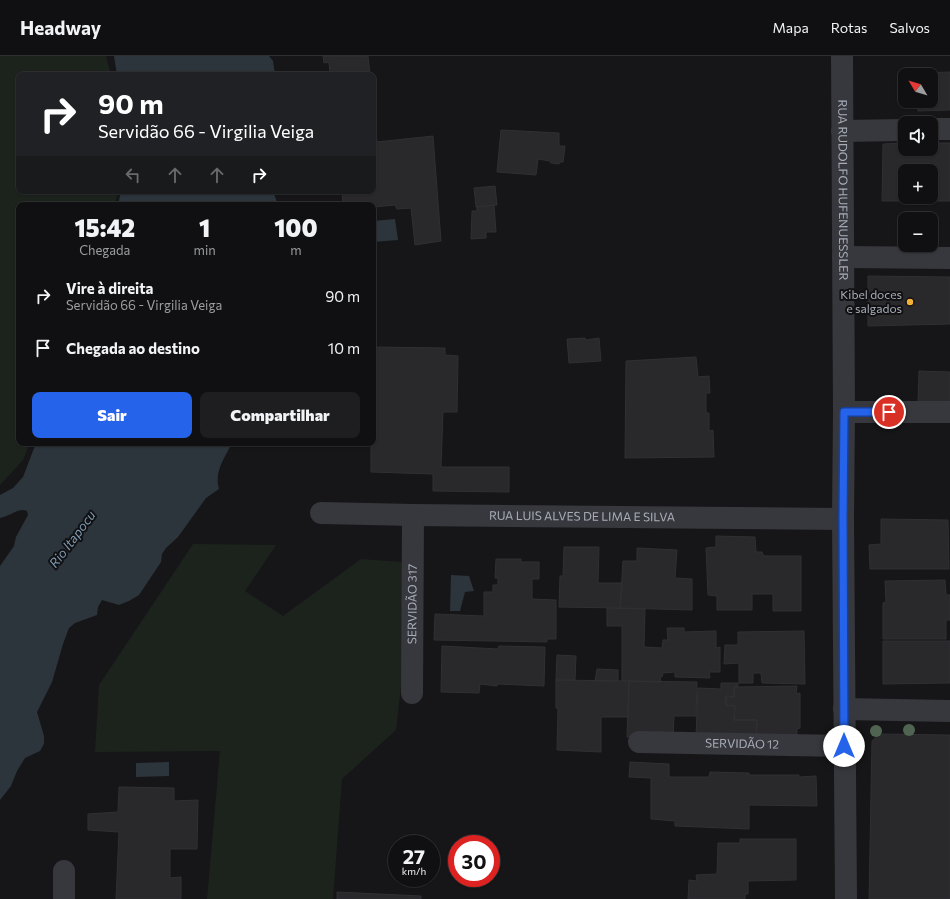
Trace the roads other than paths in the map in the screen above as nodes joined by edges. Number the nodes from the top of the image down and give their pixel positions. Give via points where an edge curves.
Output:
1 (842, 56) edge
2 (938, 129) edge
3 (950, 129) edge
4 (898, 130) edge
5 (842, 131) junction
6 (844, 257) junction
7 (950, 258) edge
8 (844, 412) junction
9 (950, 412) edge
10 (321, 513) dead end
11 (413, 515) junction
12 (843, 518) junction
13 (412, 693) dead end
14 (844, 709) junction
15 (950, 711) edge
16 (639, 742) dead end
17 (844, 746) junction
18 (64, 870) dead end
19 (64, 899) edge
20 (846, 899) edge

1 - 5 street, RUA RUDOLFO HUFENUESSLER
2 - 3 street
4 - 5 street
5 - 6 street, RUA RUDOLFO HUFENUESSLER
6 - 7 street
6 - 8 street, RUA RUDOLFO HUFENUESSLER
8 - 9 street
8 - 12 street, RUA RUDOLFO HUFENUESSLER
10 - 11 street, RUA LUIS ALVES DE LIMA E SILVA
11 - 12 street, RUA LUIS ALVES DE LIMA E SILVA
11 - 13 street, SERVIDÃO 317
12 - 14 street, RUA RUDOLFO HUFENUESSLER
14 - 15 street
14 - 17 street, RUA RUDOLFO HUFENUESSLER
16 - 17 street, SERVIDÃO 12
17 - 20 street, RUA RUDOLFO HUFENUESSLER
18 - 19 street

